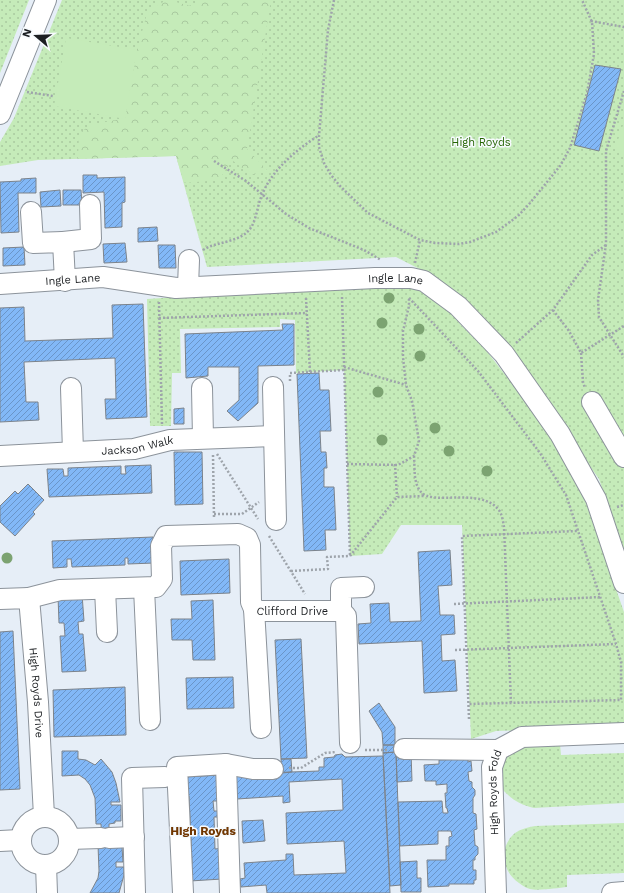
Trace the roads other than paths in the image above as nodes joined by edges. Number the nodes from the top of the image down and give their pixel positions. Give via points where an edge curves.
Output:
1 (46, 0) edge
2 (0, 114) edge
3 (90, 205) dead end
4 (31, 212) dead end
5 (63, 242) junction
6 (189, 260) road end
7 (65, 281) junction
8 (0, 284) edge
9 (188, 288) junction
10 (273, 387) road end
11 (71, 388) dead end
12 (202, 388) dead end
13 (592, 402) road end
14 (274, 436) junction
15 (208, 441) junction
16 (73, 452) junction
17 (0, 456) edge
18 (624, 457) edge
19 (267, 524) road end
20 (624, 583) edge
21 (364, 587) dead end
22 (144, 588) junction
23 (106, 589) junction
24 (29, 598) junction
25 (0, 599) edge
26 (254, 609) junction
27 (341, 611) junction
28 (107, 632) dead end
29 (150, 720) dead end
30 (261, 728) dead end
31 (624, 733) edge
32 (350, 743) dead end
33 (404, 749) dead end
34 (498, 750) junction
35 (226, 764) junction
36 (273, 769) dead end
37 (165, 777) dead end
38 (44, 816) junction
39 (134, 837) junction
40 (69, 839) junction
41 (20, 840) junction
42 (0, 841) edge
43 (46, 865) junction
44 (624, 892) edge
45 (47, 893) edge
46 (135, 893) edge
47 (183, 893) edge
48 (230, 893) edge
49 (496, 893) edge
50 (612, 893) edge

1 - 2 street
3 - 5 street via 91,239
4 - 5 street via 33,243
5 - 7 street
6 - 9 street
7 - 8 street, Ingle Lane
7 - 9 street, Ingle Lane via 103,277
9 - 20 street, Ingle Lane via 342,280 411,278 424,281 458,306 504,354 560,434 596,499
10 - 14 street
11 - 16 street
12 - 15 street
13 - 18 street
14 - 15 street, Jackson Walk
14 - 19 street via 276,500
15 - 16 street, Jackson Walk via 170,440 134,449
16 - 17 street, Jackson Walk
21 - 27 street via 342,588
22 - 23 street, Clifford Drive
22 - 26 street, Clifford Drive via 156,587 162,579 161,546 166,536 238,534 247,538 250,545 251,602
22 - 29 street
23 - 24 street, Clifford Drive via 60,590
23 - 28 street
24 - 25 street
24 - 38 street, High Royds Drive
26 - 27 street, Clifford Drive
26 - 30 street
27 - 32 street, Clifford Drive via 346,616
31 - 34 street, High Royds Fold via 522,737
33 - 34 street
34 - 49 street, High Royds Fold via 492,767
35 - 36 street via 253,769
35 - 47 street via 177,766
35 - 48 street
37 - 39 street via 132,778
38 - 40 street via 58,819 69,834
38 - 41 street via 28,823
39 - 40 street
39 - 46 street
40 - 43 street via 68,851 63,858
41 - 42 street
41 - 43 street via 25,855 31,861
43 - 45 street
44 - 50 street

